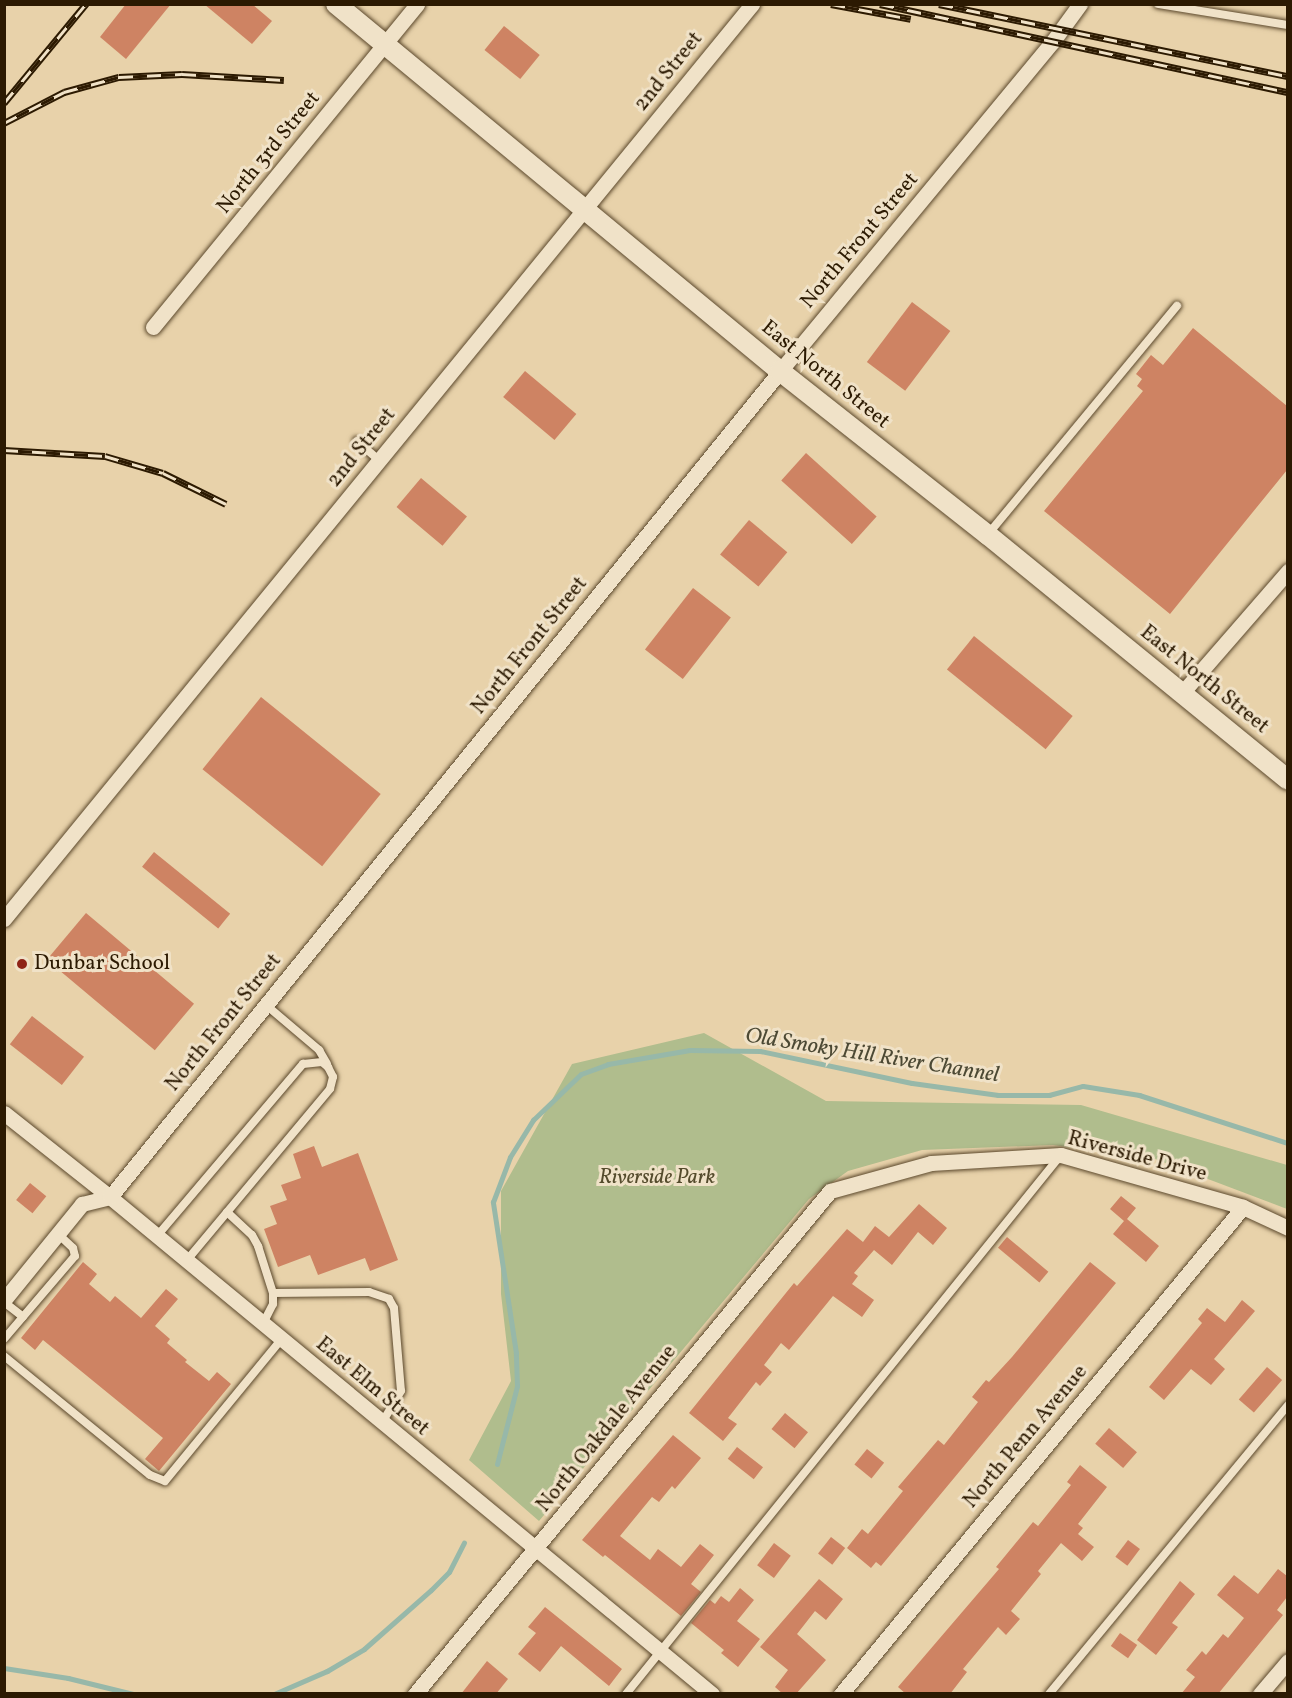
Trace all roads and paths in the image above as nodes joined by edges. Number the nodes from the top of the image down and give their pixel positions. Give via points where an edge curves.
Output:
1 (336, 4) edge
2 (417, 4) edge
3 (752, 4) edge
4 (1080, 4) edge
5 (1158, 4) edge
6 (1287, 25) edge
7 (384, 44) junction
8 (585, 208) junction
9 (1178, 306) dead end
10 (153, 327) dead end
11 (780, 371) junction
12 (357, 441) dead end
13 (380, 460) junction
14 (987, 534) junction
15 (1287, 571) edge
16 (1182, 693) junction
17 (1287, 780) edge
18 (4, 919) edge
19 (266, 1005) junction
20 (328, 1067) junction
21 (6, 1116) edge
22 (1061, 1155) junction
23 (830, 1191) joint
24 (110, 1197) junction
25 (1243, 1208) junction
26 (227, 1212) junction
27 (1287, 1228) edge
28 (58, 1234) junction
29 (157, 1236) junction
30 (187, 1260) junction
31 (273, 1293) junction
32 (4, 1301) edge
33 (23, 1317) junction
34 (263, 1324) junction
35 (4, 1339) edge
36 (281, 1340) junction
37 (4, 1356) edge
38 (1287, 1405) edge
39 (382, 1423) junction
40 (535, 1549) junction
41 (661, 1651) junction
42 (1287, 1661) edge
43 (415, 1694) edge
44 (626, 1694) edge
45 (712, 1694) edge
46 (841, 1694) edge
47 (1049, 1694) edge
48 (1260, 1694) edge

1 - 7 street, East North Street
2 - 7 street, North 3rd Street
3 - 8 street, 2nd Street
4 - 11 street, North Front Street
5 - 6 lane
7 - 8 street, East North Street
7 - 10 street, North 3rd Street
8 - 11 street, East North Street
8 - 13 street, 2nd Street
9 - 14 lane
11 - 14 street, East North Street
11 - 19 street, North Front Street
12 - 13 lane
13 - 18 street, 2nd Street
14 - 16 street, East North Street
15 - 16 street
16 - 17 street, East North Street
19 - 20 lane via 319,1050
19 - 24 street, North Front Street
20 - 26 lane via 333,1077 330,1089
20 - 29 lane via 322,1062 303,1064
21 - 24 street, East Elm Street
22 - 23 street, Riverside Drive via 931,1163
22 - 25 street, Riverside Drive
22 - 41 lane
23 - 40 street, North Oakdale Avenue
24 - 28 street via 82,1204
24 - 29 street, East Elm Street
25 - 27 street, Riverside Drive
25 - 46 street, North Penn Avenue
26 - 30 lane
26 - 31 lane via 252,1235
28 - 32 street
28 - 33 lane via 73,1248 75,1256
29 - 30 street, East Elm Street
30 - 34 street, East Elm Street
31 - 34 lane via 273,1304
31 - 39 lane via 369,1292 389,1299 394,1308 401,1391
32 - 33 lane
33 - 35 lane
34 - 36 street, East Elm Street
36 - 37 lane via 165,1481 150,1475
36 - 39 street, East Elm Street
38 - 47 lane
39 - 40 street, East Elm Street
40 - 41 street, East Elm Street
40 - 43 street, North Oakdale Avenue
41 - 44 lane
41 - 45 street, East Elm Street
42 - 48 street

